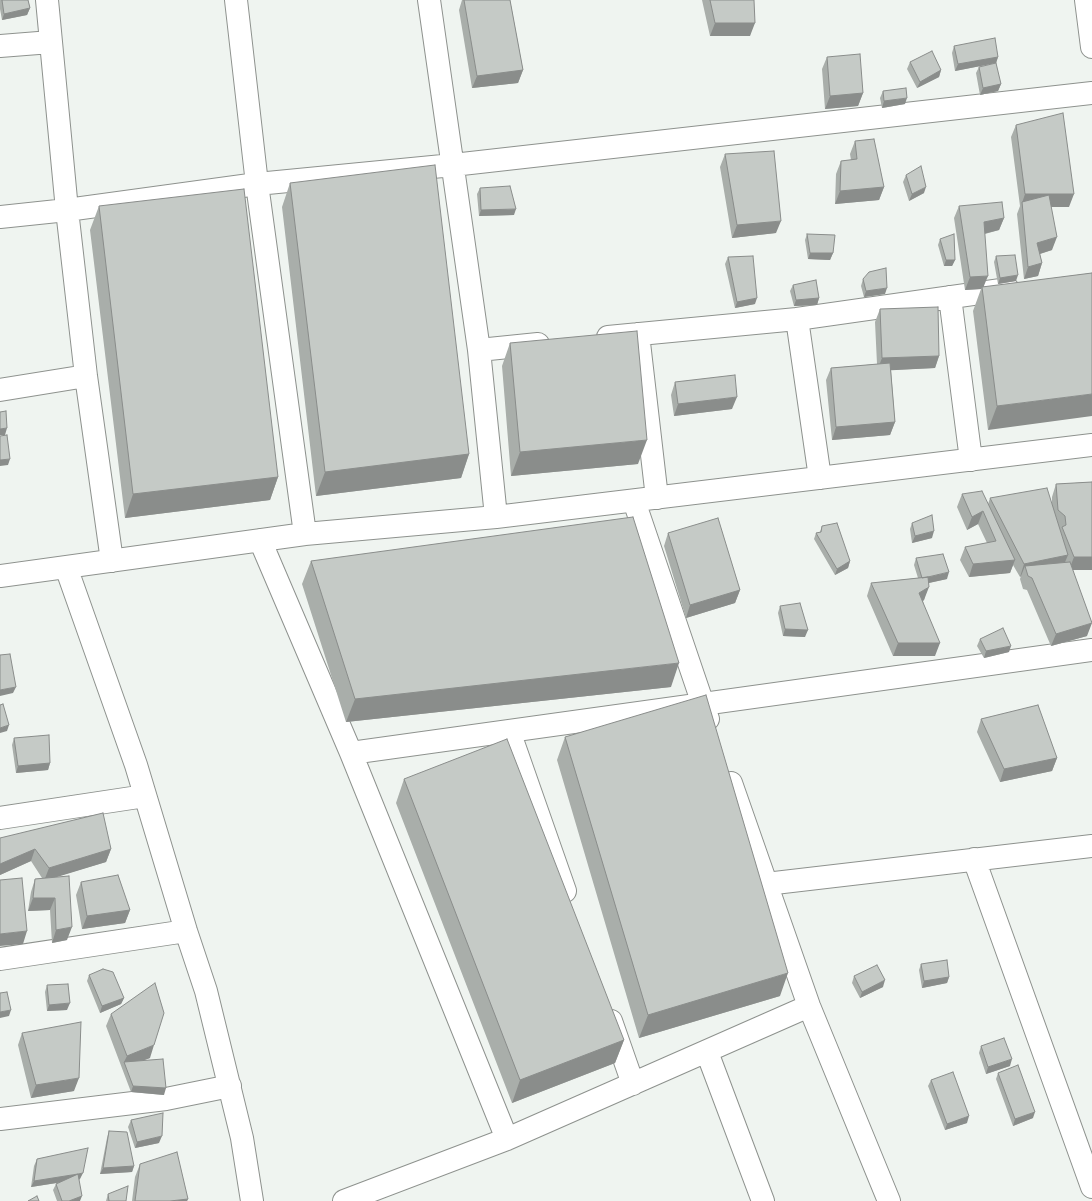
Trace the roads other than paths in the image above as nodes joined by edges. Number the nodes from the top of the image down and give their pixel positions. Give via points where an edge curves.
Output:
1 (47, 0) edge
2 (236, 0) edge
3 (429, 0) edge
4 (1086, 0) edge
5 (51, 42) junction
6 (0, 46) edge
7 (1092, 47) edge
8 (1092, 93) edge
9 (453, 165) junction
10 (257, 184) junction
11 (67, 210) junction
12 (0, 217) edge
13 (1029, 287) edge
14 (950, 297) junction
15 (797, 319) junction
16 (638, 334) junction
17 (590, 338) edge
18 (559, 342) edge
19 (479, 350) junction
20 (86, 376) junction
21 (0, 390) edge
22 (1092, 445) edge
23 (971, 460) junction
24 (820, 478) junction
25 (657, 498) junction
26 (634, 501) junction
27 (496, 517) junction
28 (305, 534) junction
29 (260, 540) junction
30 (112, 561) junction
31 (66, 567) junction
32 (0, 576) edge
33 (1092, 650) edge
34 (703, 705) junction
35 (509, 731) junction
36 (714, 735) edge
37 (352, 753) junction
38 (724, 765) edge
39 (145, 796) junction
40 (0, 818) edge
41 (1092, 846) edge
42 (974, 859) junction
43 (766, 884) junction
44 (572, 911) edge
45 (186, 931) junction
46 (0, 959) edge
47 (604, 1001) edge
48 (809, 1006) junction
49 (706, 1052) junction
50 (633, 1084) junction
51 (230, 1086) junction
52 (0, 1119) edge
53 (506, 1139) junction
54 (1092, 1187) edge
55 (252, 1201) edge
56 (344, 1201) edge
57 (763, 1201) edge
58 (889, 1201) edge

1 - 5 street
2 - 10 street
3 - 9 street
4 - 7 street
5 - 6 street
5 - 11 street
8 - 9 street
9 - 10 street
9 - 19 street
10 - 11 street
10 - 28 street
11 - 12 street
11 - 20 street
13 - 14 street
14 - 15 street
14 - 23 street
15 - 16 street
15 - 24 street
16 - 17 street
16 - 25 street
18 - 19 street
19 - 27 street
20 - 21 street
20 - 30 street
22 - 23 street
23 - 24 street
24 - 25 street
25 - 26 street
26 - 27 street
26 - 34 street
27 - 28 street
28 - 29 street
29 - 30 street
29 - 37 street
30 - 31 street
31 - 32 street
31 - 39 street
33 - 34 street
34 - 35 street
34 - 36 street
35 - 37 street
35 - 44 street
37 - 53 street
38 - 43 street
39 - 40 street
39 - 45 street
41 - 42 street
42 - 43 street
42 - 54 street
43 - 48 street
45 - 46 street
45 - 51 street via 206,991
47 - 50 street
48 - 49 street
48 - 58 street
49 - 50 street
49 - 57 street
50 - 53 street
51 - 52 street via 166,1099
51 - 55 street via 242,1138
53 - 56 street

